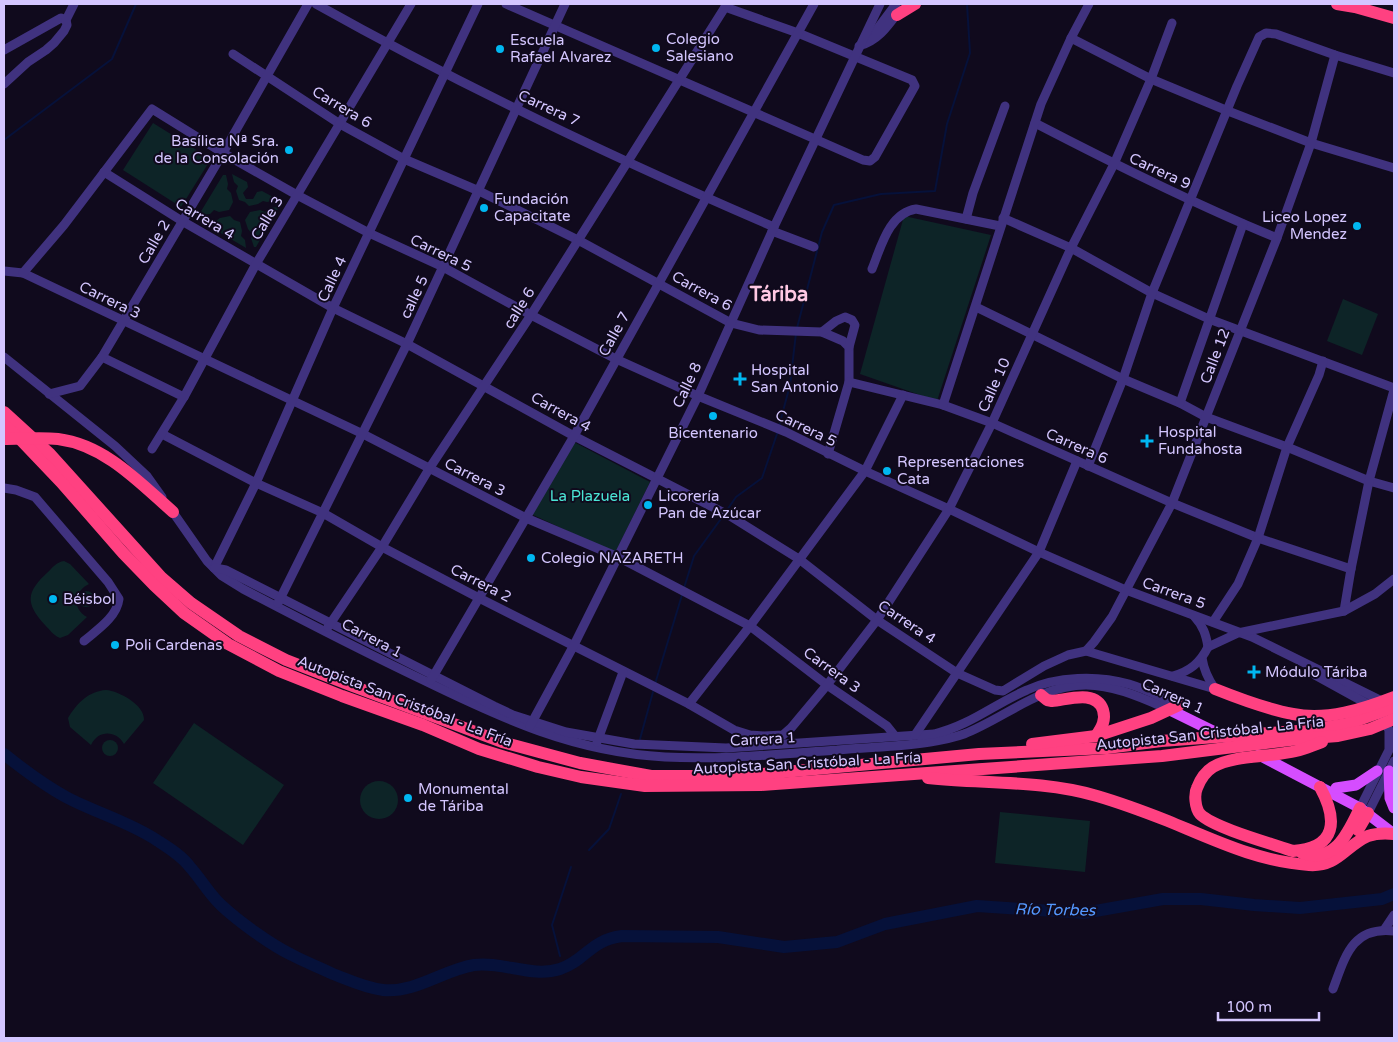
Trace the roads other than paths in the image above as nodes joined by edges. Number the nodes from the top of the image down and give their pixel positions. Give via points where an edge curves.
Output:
1 (74, 4) edge
2 (308, 4) edge
3 (316, 4) edge
4 (411, 4) edge
5 (478, 4) edge
6 (506, 4) edge
7 (566, 4) edge
8 (814, 4) edge
9 (880, 4) edge
10 (905, 4) edge
11 (915, 4) edge
12 (1089, 4) edge
13 (1337, 4) edge
14 (726, 5) edge
15 (896, 9) edge
16 (1394, 18) edge
17 (66, 20) junction
18 (1172, 24) dead end
19 (554, 25) junction
20 (798, 33) junction
21 (1071, 38) junction
22 (387, 44) junction
23 (859, 46) junction
24 (4, 50) edge
25 (233, 54) dead end
26 (1335, 55) junction
27 (855, 56) junction
28 (1394, 73) edge
29 (444, 74) junction
30 (267, 77) junction
31 (679, 79) junction
32 (1151, 79) junction
33 (4, 84) edge
34 (1005, 106) dead end
35 (517, 108) junction
36 (1228, 110) junction
37 (754, 112) junction
38 (1035, 123) junction
39 (340, 124) junction
40 (815, 139) junction
41 (1311, 143) junction
42 (223, 153) junction
43 (404, 159) junction
44 (628, 161) junction
45 (1114, 164) junction
46 (1394, 168) edge
47 (104, 172) junction
48 (479, 191) junction
49 (297, 195) junction
50 (706, 198) junction
51 (1190, 200) junction
52 (966, 219) junction
53 (182, 221) junction
54 (1001, 222) junction
55 (1243, 224) junction
56 (773, 229) junction
57 (369, 233) junction
58 (1277, 238) junction
59 (578, 240) junction
60 (814, 247) dead end
61 (1071, 248) junction
62 (256, 264) junction
63 (443, 267) junction
64 (872, 269) dead end
65 (4, 271) edge
66 (23, 273) junction
67 (658, 282) junction
68 (1152, 293) junction
69 (976, 307) junction
70 (333, 308) junction
71 (530, 315) junction
72 (1208, 319) junction
73 (124, 322) junction
74 (731, 323) junction
75 (1240, 330) junction
76 (822, 332) junction
77 (1033, 334) junction
78 (407, 344) junction
79 (849, 347) junction
80 (4, 357) edge
81 (102, 357) junction
82 (616, 359) junction
83 (204, 360) junction
84 (1323, 360) junction
85 (1123, 379) junction
86 (849, 382) junction
87 (485, 386) junction
88 (1394, 389) edge
89 (49, 394) junction
90 (903, 395) junction
91 (698, 396) junction
92 (184, 397) junction
93 (293, 401) junction
94 (4, 403) edge
95 (1180, 403) junction
96 (943, 405) junction
97 (4, 412) edge
98 (1206, 417) junction
99 (992, 423) junction
100 (4, 425) edge
101 (162, 434) junction
102 (363, 434) junction
103 (574, 436) junction
104 (4, 439) edge
105 (1288, 447) junction
106 (152, 449) dead end
107 (828, 454) junction
108 (1077, 460) junction
109 (1088, 466) junction
110 (429, 469) junction
111 (66, 472) junction
112 (865, 472) junction
113 (656, 478) junction
114 (1369, 481) junction
115 (256, 483) junction
116 (4, 488) edge
117 (1394, 488) edge
118 (1172, 503) junction
119 (949, 509) junction
120 (173, 512) junction
121 (323, 514) junction
122 (526, 518) junction
123 (1258, 538) junction
124 (382, 547) junction
125 (1039, 552) junction
126 (618, 557) junction
127 (799, 559) junction
128 (214, 568) junction
129 (1351, 569) junction
130 (1394, 579) edge
131 (1126, 590) junction
132 (479, 598) junction
133 (278, 602) junction
134 (1344, 611) junction
135 (1192, 614) junction
136 (877, 620) junction
137 (1213, 622) junction
138 (750, 626) junction
139 (328, 627) junction
140 (1238, 633) junction
141 (84, 641) dead end
142 (574, 645) junction
143 (1208, 647) junction
144 (1086, 651) junction
145 (1202, 658) junction
146 (623, 672) junction
147 (957, 673) junction
148 (433, 674) junction
149 (1173, 676) junction
150 (429, 683) junction
151 (827, 685) junction
152 (1215, 689) junction
153 (1041, 695) junction
154 (1394, 697) edge
155 (689, 704) junction
156 (1394, 707) edge
157 (1175, 708) junction
158 (1394, 714) edge
159 (1394, 719) edge
160 (1368, 723) junction
161 (531, 725) junction
162 (791, 728) joint
163 (915, 735) junction
164 (895, 736) junction
165 (1096, 736) junction
166 (1297, 740) junction
167 (597, 742) junction
168 (979, 754) junction
169 (1387, 768) edge
170 (888, 774) junction
171 (1320, 787) junction
172 (1336, 788) junction
173 (1365, 807) junction
174 (1394, 808) edge
175 (1394, 824) edge
176 (1394, 834) edge
177 (1293, 851) junction
178 (1343, 854) junction
179 (1394, 915) edge
180 (1384, 930) junction
181 (1394, 931) edge
182 (1333, 990) dead end

1 - 17 street
2 - 30 street, Calle 2
3 - 22 street, Carrera 7
4 - 22 street, Calle 3
5 - 29 street, Calle 4
6 - 19 street
7 - 19 street, calle 5
8 - 20 street, Calle 7
9 - 23 street
10 - 15 street
11 - 15 highway
12 - 21 street
13 - 16 highway
14 - 20 street
14 - 31 street, calle 6
15 - 23 street via 886,29 869,43
17 - 24 street via 61,18
17 - 33 street via 64,31 54,43
18 - 32 street, Calle 10
19 - 31 street
19 - 35 street, calle 5
20 - 27 street
20 - 37 street, Calle 7
21 - 32 street
21 - 38 street
22 - 29 street, Carrera 7
22 - 39 street, Calle 3
23 - 27 street
25 - 30 street, Carrera 6
26 - 28 street
26 - 36 street via 1266,33 1259,37
26 - 41 street, Calle 12
27 - 40 street, Calle 8
27 - 40 street via 912,80 915,86 870,161
29 - 35 street, Carrera 7
29 - 43 street, Calle 4
30 - 39 street, Carrera 6
30 - 42 street, Calle 2
31 - 37 street
31 - 44 street, calle 6
32 - 36 street
32 - 45 street, Calle 10
34 - 52 street
35 - 44 street, Carrera 7
35 - 48 street, calle 5
36 - 41 street
36 - 51 street
37 - 40 street
37 - 50 street, Calle 7
38 - 45 street, Carrera 9
38 - 54 street
39 - 43 street, Carrera 6
39 - 49 street, Calle 3
40 - 56 street, Calle 8
41 - 46 street
41 - 58 street, Calle 12
42 - 47 street, Carrera 5 via 152,109
42 - 49 street, Carrera 5
42 - 53 street, Calle 2
43 - 48 street, Carrera 6
43 - 57 street, Calle 4
44 - 50 street, Carrera 7
44 - 59 street, calle 6
45 - 51 street, Carrera 9
45 - 61 street, Calle 10
47 - 53 street, Carrera 4
47 - 66 street
48 - 59 street, Carrera 6
48 - 63 street, calle 5
49 - 57 street, Carrera 5
49 - 62 street, Calle 3
50 - 56 street, Carrera 7
50 - 67 street, Calle 7
51 - 55 street, Carrera 9
51 - 68 street
52 - 54 street
52 - 64 street via 908,210 898,216 886,235
53 - 62 street, Carrera 4
53 - 73 street, Calle 2
54 - 61 street
54 - 69 street
55 - 58 street, Carrera 9
55 - 72 street
56 - 60 street, Carrera 7
56 - 74 street, Calle 8
57 - 63 street, Carrera 5
57 - 70 street, Calle 4
58 - 75 street, Calle 12
59 - 67 street, Carrera 6
59 - 71 street, calle 6
61 - 68 street
61 - 77 street, Calle 10
62 - 70 street, Carrera 4
62 - 83 street, Calle 3
63 - 71 street, Carrera 5
63 - 78 street, calle 5
65 - 66 street, Carrera 3
66 - 73 street, Carrera 3
67 - 74 street, Carrera 6
67 - 82 street, Calle 7
68 - 72 street
68 - 85 street
69 - 77 street
69 - 96 street
70 - 78 street, Carrera 4
70 - 93 street, Calle 4
71 - 82 street, Carrera 5
71 - 87 street, calle 6
72 - 75 street
72 - 95 street
73 - 81 street, Calle 2
73 - 83 street, Carrera 3
74 - 76 street, Carrera 6 via 759,330
74 - 91 street, Calle 8
75 - 84 street
75 - 98 street, Calle 12
76 - 79 street, Carrera 6
76 - 79 street via 845,317 852,320 854,325
77 - 85 street
77 - 99 street, Calle 10
78 - 87 street, Carrera 4
78 - 102 street, calle 5
79 - 86 street
80 - 89 street, Carrera 1
81 - 89 street, Calle 2 via 80,386
81 - 92 street
82 - 91 street, Carrera 5
82 - 103 street, Calle 7
83 - 92 street, Calle 3
83 - 93 street, Carrera 3
84 - 88 street
84 - 105 street
85 - 95 street
85 - 109 street
86 - 90 street, Carrera 6
86 - 107 street
87 - 103 street, Carrera 4
87 - 110 street, calle 6
88 - 114 street
89 - 120 street, Carrera 1 via 134,463
90 - 96 street, Carrera 6
90 - 112 street
91 - 107 street, Carrera 5 via 775,427
91 - 113 street, Calle 8
92 - 101 street, Calle 3
93 - 102 street, Carrera 3
93 - 115 street, Calle 4
94 - 111 highway via 36,433 62,462
95 - 98 street
96 - 99 street, Carrera 6
97 - 111 highway, Autopista San Cristóbal - La Fría
98 - 105 street
98 - 118 street, Calle 12
99 - 108 street, Carrera 6
99 - 119 street, Calle 10
100 - 170 highway, Autopista San Cristóbal - La Fría via 61,482 123,553 184,613 228,644 279,671 342,696 479,749 581,777 645,786 692,786
101 - 106 street, Calle 3
101 - 115 street, Carrera 2
102 - 110 street, Carrera 3
102 - 121 street, calle 5
103 - 113 street, Carrera 4
103 - 122 street, Calle 7
104 - 120 highway via 56,438 90,448 117,463
105 - 114 street
105 - 123 street
107 - 112 street, Carrera 5
108 - 109 street, Carrera 6
108 - 125 street
109 - 118 street, Carrera 6
110 - 122 street, Carrera 3
110 - 124 street, calle 6
111 - 168 highway, Autopista San Cristóbal - La Fría via 161,577 191,603 239,636 295,664 502,742 580,763 650,776 741,776
112 - 119 street, Carrera 5
112 - 127 street
113 - 126 street, Calle 8
113 - 127 street, Carrera 4 via 730,516
114 - 117 street
114 - 129 street
115 - 121 street, Carrera 2
115 - 128 street, Calle 4
116 - 141 street via 35,497 119,598 117,610
118 - 123 street, Carrera 6
118 - 131 street, Calle 12
119 - 125 street, Carrera 5
119 - 136 street, Calle 10
120 - 128 street, Carrera 1 via 199,552
121 - 124 street, Carrera 2
121 - 133 street, calle 5
122 - 126 street, Carrera 3
122 - 132 street, Calle 7
123 - 129 street, Carrera 6
123 - 137 street via 1238,584
124 - 132 street, Carrera 2
124 - 139 street, calle 6
125 - 131 street, Carrera 5
125 - 147 street
126 - 138 street, Carrera 3
126 - 142 street, Calle 8
127 - 136 street, Carrera 4
127 - 138 street
128 - 133 street, Carrera 1 via 226,570
129 - 134 street
130 - 134 street
131 - 135 street, Carrera 5
131 - 144 street, Calle 12 via 1112,617
132 - 142 street, Carrera 2
132 - 148 street, Calle 7
133 - 139 street, Carrera 1
134 - 140 street
135 - 137 street, Carrera 5
135 - 143 street via 1201,623
136 - 147 street, Carrera 4
136 - 151 street, Calle 10
137 - 140 street, Carrera 5
138 - 151 street, Carrera 3
138 - 155 street
139 - 148 street, Carrera 1
139 - 150 street, Carrera 1
140 - 143 street
140 - 158 street via 1377,698
140 - 169 street via 1249,642 1371,705 1389,730
142 - 146 street, Carrera 2
142 - 161 street, Calle 8
143 - 145 street
144 - 147 street, Carrera 4 via 1044,666 1004,691
144 - 149 street
145 - 149 street via 1194,667
145 - 152 street via 1208,680
146 - 155 street, Carrera 2
146 - 167 street
147 - 163 street
148 - 150 street, Calle 7
148 - 161 street, Carrera 1
149 - 152 street
150 - 161 street, Carrera 1 via 489,712
151 - 162 street, Calle 10
151 - 164 street, Carrera 3 via 887,726
152 - 154 highway via 1294,715 1326,716
153 - 157 street, Carrera 1 via 1058,688 1100,686
153 - 165 highway via 1047,700 1096,700 1103,710 1104,722
153 - 167 street, Carrera 1 via 962,735 928,743 686,757 631,755
155 - 162 street, Carrera 2 via 734,730 750,735 783,735
156 - 160 highway, Autopista San Cristóbal - La Fría
157 - 163 street, Carrera 1 via 1130,684 1074,678 1028,689 952,730
157 - 165 highway
157 - 171 main road, Carrera 1
157 - 172 main road
159 - 160 highway, Autopista San Cristóbal - La Fría
160 - 166 highway, Autopista San Cristóbal - La Fría via 1327,728
160 - 166 highway, Autopista San Cristóbal - La Fría via 1338,736
161 - 167 street, Carrera 1
163 - 164 street, Carrera 1
164 - 167 street, Carrera 1 via 726,748
165 - 168 highway
166 - 168 highway, Autopista San Cristóbal - La Fría via 1161,741 1108,748
166 - 170 highway, Autopista San Cristóbal - La Fría via 1162,756
166 - 177 highway via 1213,767 1201,778 1195,791 1200,813 1222,826
169 - 172 main road via 1356,785
169 - 173 street
169 - 174 main road
170 - 178 highway via 1071,790 1150,815 1222,845 1265,858 1322,866
171 - 173 main road, Carrera 1
171 - 177 highway via 1332,814 1328,834 1317,846
172 - 173 main road
173 - 175 main road
173 - 176 main road
173 - 177 highway via 1336,847 1325,854 1316,856
173 - 178 highway
176 - 178 highway via 1370,835
179 - 180 street
180 - 181 street
180 - 182 street via 1361,936 1352,945

